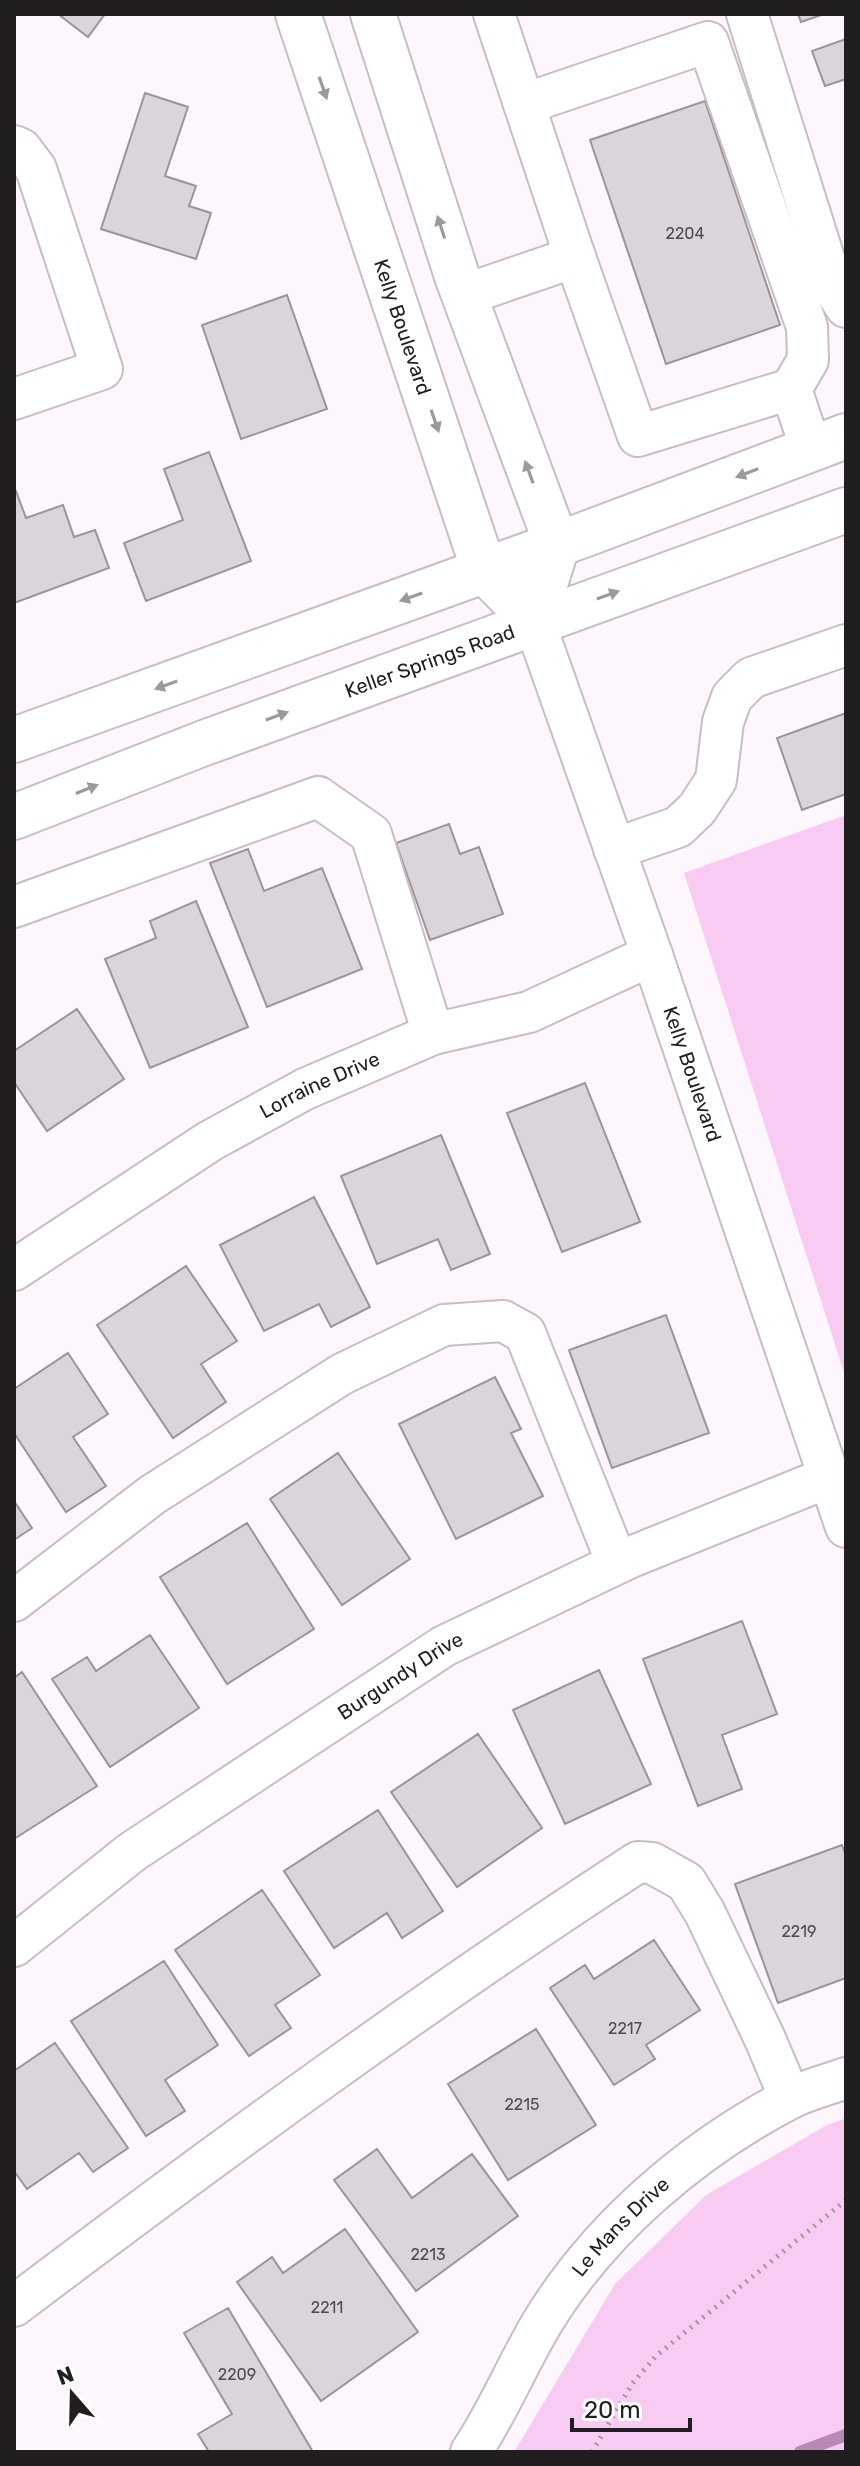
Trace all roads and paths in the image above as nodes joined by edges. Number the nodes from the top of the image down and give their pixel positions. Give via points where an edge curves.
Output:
1 (298, 14) edge
2 (373, 14) edge
3 (494, 14) edge
4 (747, 14) edge
5 (524, 104) junction
6 (14, 146) edge
7 (575, 257) junction
8 (464, 295) junction
9 (846, 307) edge
10 (791, 389) junction
11 (14, 399) edge
12 (828, 443) edge
13 (846, 510) edge
14 (557, 545) junction
15 (484, 570) junction
16 (534, 621) junction
17 (846, 645) edge
18 (14, 740) edge
19 (14, 817) edge
20 (614, 849) junction
21 (14, 907) edge
22 (652, 955) junction
23 (433, 1034) junction
24 (14, 1270) edge
25 (829, 1477) junction
26 (846, 1527) edge
27 (617, 1563) junction
28 (14, 1601) edge
29 (14, 1946) edge
30 (846, 2078) edge
31 (790, 2098) junction
32 (846, 2200) edge
33 (14, 2306) edge
34 (471, 2452) edge
35 (592, 2452) edge

1 -> 15 main road, Kelly Boulevard
8 -> 2 main road
3 - 5 street
4 - 9 street via 833,287
5 - 7 street
5 - 10 street via 708,42 807,327 808,360
6 - 11 street via 36,169 102,369
7 - 8 street
7 - 10 street via 638,436
14 -> 8 main road
10 - 12 street
12 -> 14 main road
16 -> 13 main road, Keller Springs Road
14 - 15 main road
14 - 16 main road
15 - 16 main road, Kelly Boulevard
15 -> 18 main road
19 -> 16 main road, Keller Springs Road
16 - 20 street, Kelly Boulevard
17 - 20 street via 751,678 732,697 723,722 716,780 697,809 678,827
20 - 22 street, Kelly Boulevard
21 - 23 street via 318,797 371,834
22 - 23 street, Lorraine Drive via 529,1012
22 - 25 street, Kelly Boulevard
23 - 24 street, Lorraine Drive via 305,1089 210,1141
25 - 26 street, Kelly Boulevard
25 - 27 street, Burgundy Drive
27 - 28 street via 525,1333 503,1321 444,1325 342,1374 152,1495
27 - 29 street, Burgundy Drive via 444,1646 132,1852
30 - 31 street, Le Mans Drive
31 - 33 street via 686,1882 652,1863 638,1862 414,2012
31 - 34 street, Le Mans Drive via 702,2152 594,2251 543,2322
32 - 35 path via 656,2356 632,2384

